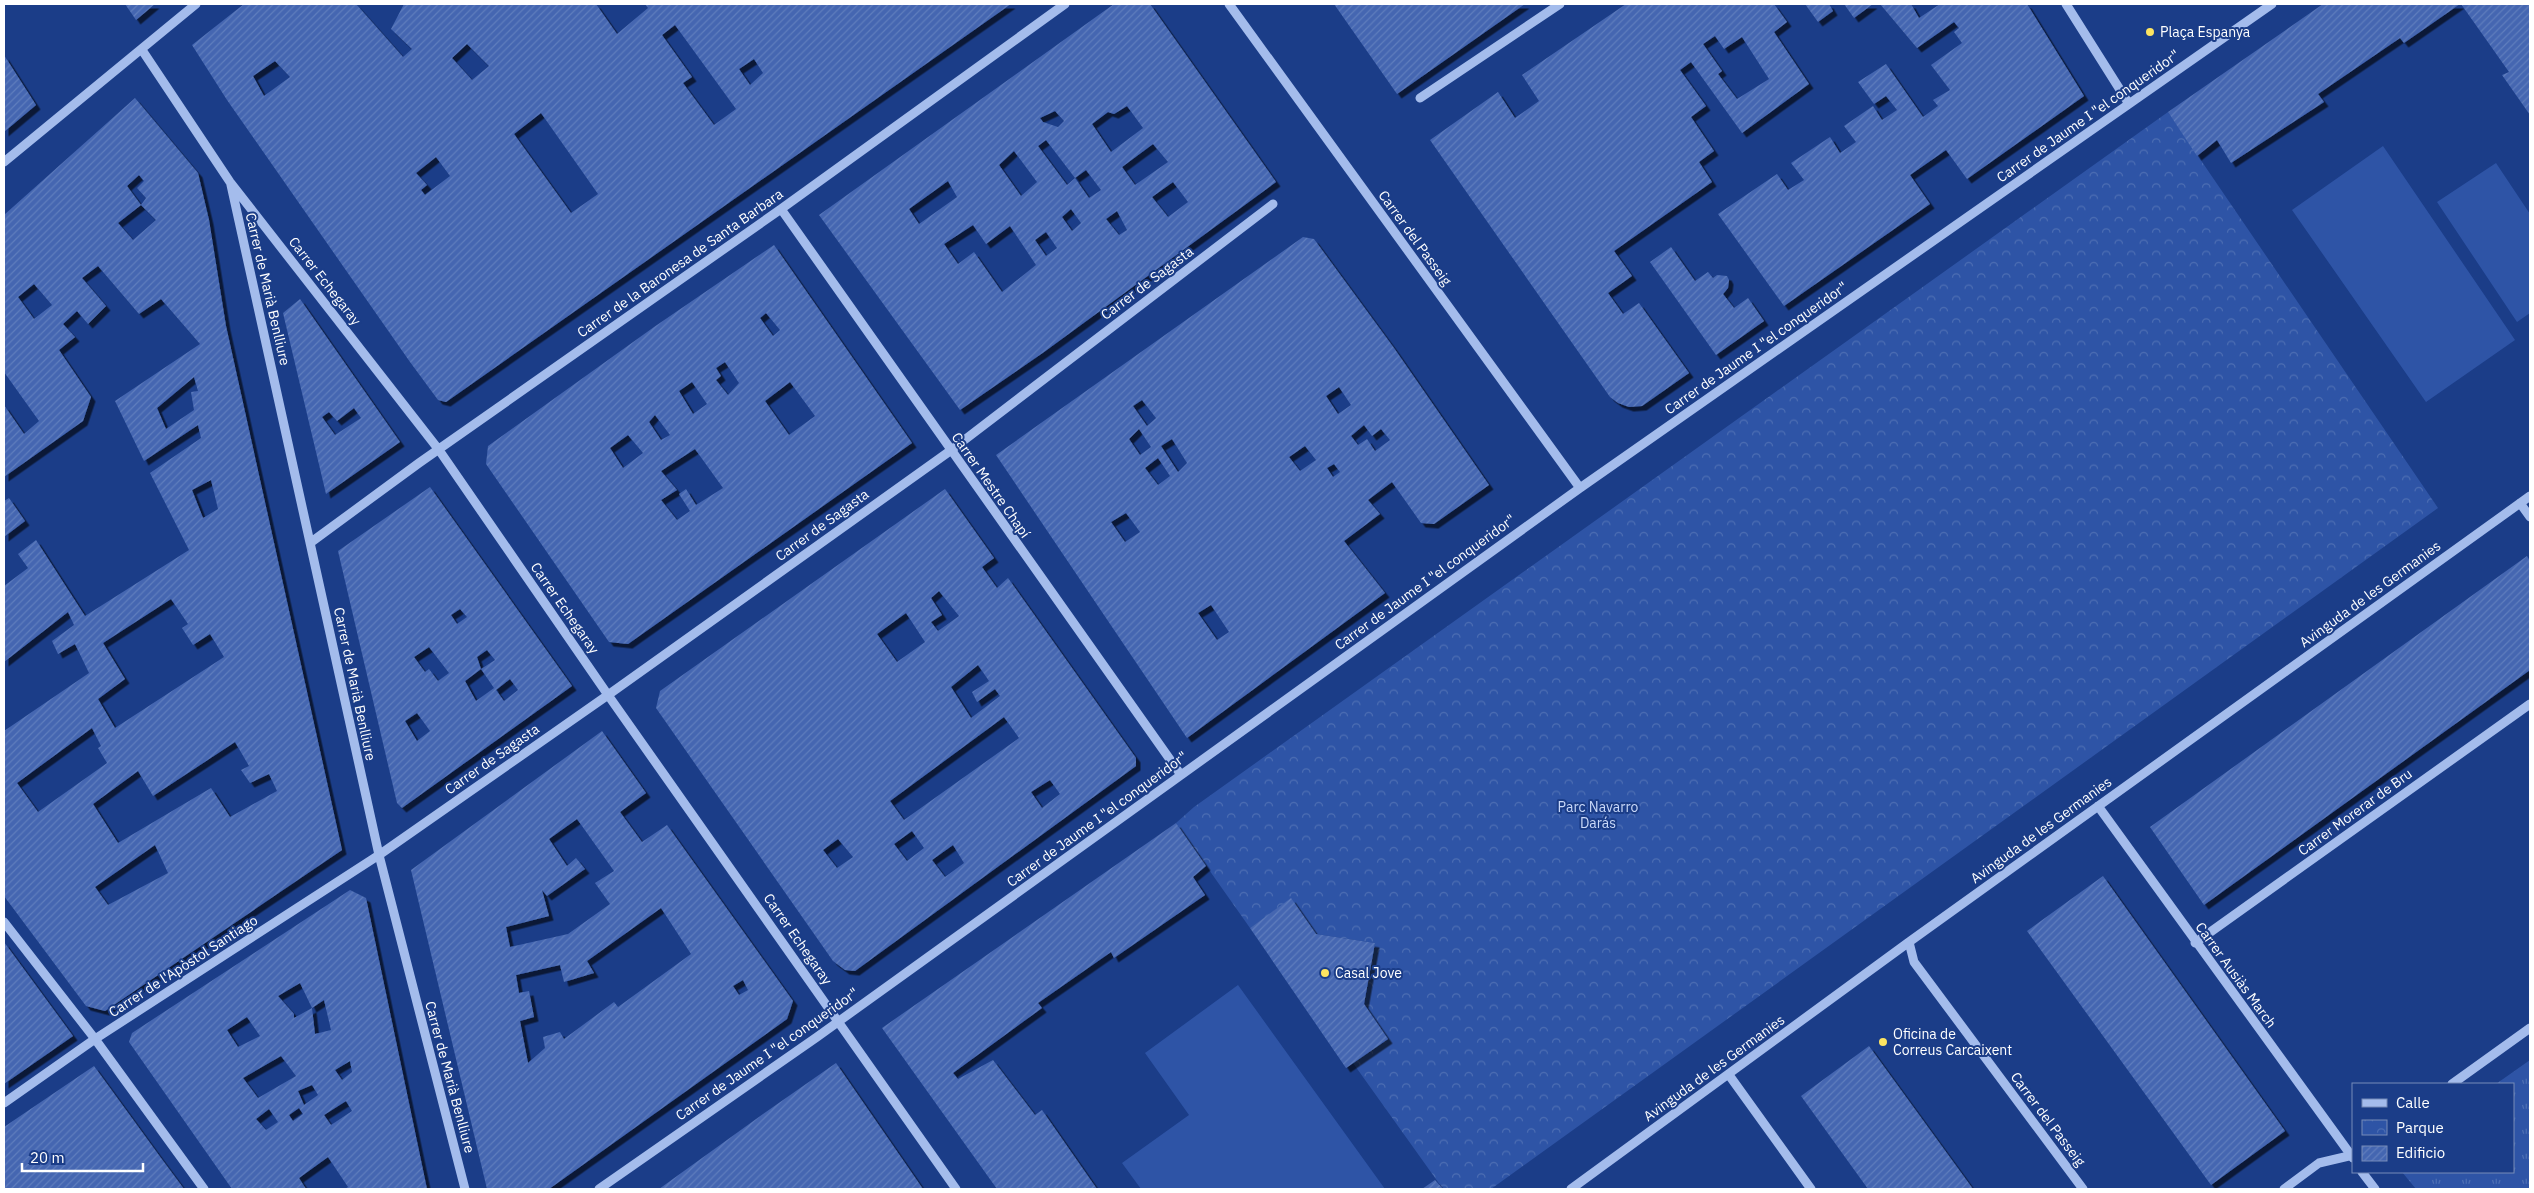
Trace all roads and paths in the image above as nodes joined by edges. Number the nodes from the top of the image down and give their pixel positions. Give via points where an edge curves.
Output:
1 (196, 4) edge
2 (1065, 4) edge
3 (1229, 4) edge
4 (1560, 4) edge
5 (2066, 4) edge
6 (2272, 4) edge
7 (142, 50) junction
8 (1420, 98) dead end
9 (2129, 104) junction
10 (4, 162) edge
11 (230, 182) junction
12 (1272, 204) dead end
13 (780, 209) junction
14 (439, 450) junction
15 (950, 451) junction
16 (1580, 488) junction
17 (2530, 496) edge
18 (2520, 503) junction
19 (2530, 517) edge
20 (310, 542) junction
21 (608, 695) junction
22 (2530, 704) edge
23 (1181, 775) junction
24 (2098, 806) junction
25 (379, 855) junction
26 (4, 922) edge
27 (1909, 942) junction
28 (2195, 943) junction
29 (839, 1020) junction
30 (2530, 1028) edge
31 (95, 1040) junction
32 (1729, 1075) junction
33 (2453, 1083) edge
34 (4, 1103) edge
35 (2352, 1157) edge
36 (2363, 1173) edge
37 (204, 1189) edge
38 (465, 1189) edge
39 (599, 1189) edge
40 (956, 1189) edge
41 (1571, 1189) edge
42 (1811, 1189) edge
43 (2083, 1189) edge
44 (2284, 1189) edge
45 (2375, 1189) edge

1 - 7 street
2 - 13 street, Carrer de la Baronesa de Santa Barbara
3 - 16 street, Carrer del Passeig
4 - 8 street
5 - 9 street
6 - 9 street, Carrer de Jaume I "el conqueridor"
7 - 10 street
7 - 11 street, Carrer Echegaray
9 - 16 street, Carrer de Jaume I "el conqueridor"
11 - 14 street, Carrer Echegaray
11 - 20 street, Carrer de Marià Benlliure
12 - 15 street, Carrer de Sagasta
13 - 14 street, Carrer de la Baronesa de Santa Barbara
13 - 15 street, Carrer Mestre Chapí
14 - 20 street, Carrer de la Baronesa de Santa Barbara
14 - 21 street, Carrer Echegaray
15 - 21 street, Carrer de Sagasta
15 - 23 street, Carrer Mestre Chapí
16 - 23 street, Carrer de Jaume I "el conqueridor"
17 - 18 street, Avinguda de les Germanies
18 - 19 street
18 - 24 street, Avinguda de les Germanies
20 - 25 street, Carrer de Marià Benlliure
21 - 25 street, Carrer de Sagasta
21 - 29 street, Carrer Echegaray
22 - 28 street, Carrer Morerar de Bru
23 - 29 street, Carrer de Jaume I "el conqueridor"
24 - 27 street, Avinguda de les Germanies
24 - 28 street, Carrer Ausiàs March
25 - 31 street, Carrer de l'Apòstol Santiago
25 - 38 street, Carrer de Marià Benlliure
26 - 31 street
27 - 32 street, Avinguda de les Germanies
27 - 43 street, Carrer del Passeig via 1914,962
28 - 35 street, Carrer Ausiàs March
29 - 39 street, Carrer de Jaume I "el conqueridor"
29 - 40 street, Carrer Echegaray
30 - 33 street
31 - 34 street, Carrer de l'Apòstol Santiago
31 - 37 street
32 - 41 street, Avinguda de les Germanies
32 - 42 street
35 - 44 street via 2319,1163
36 - 45 street

